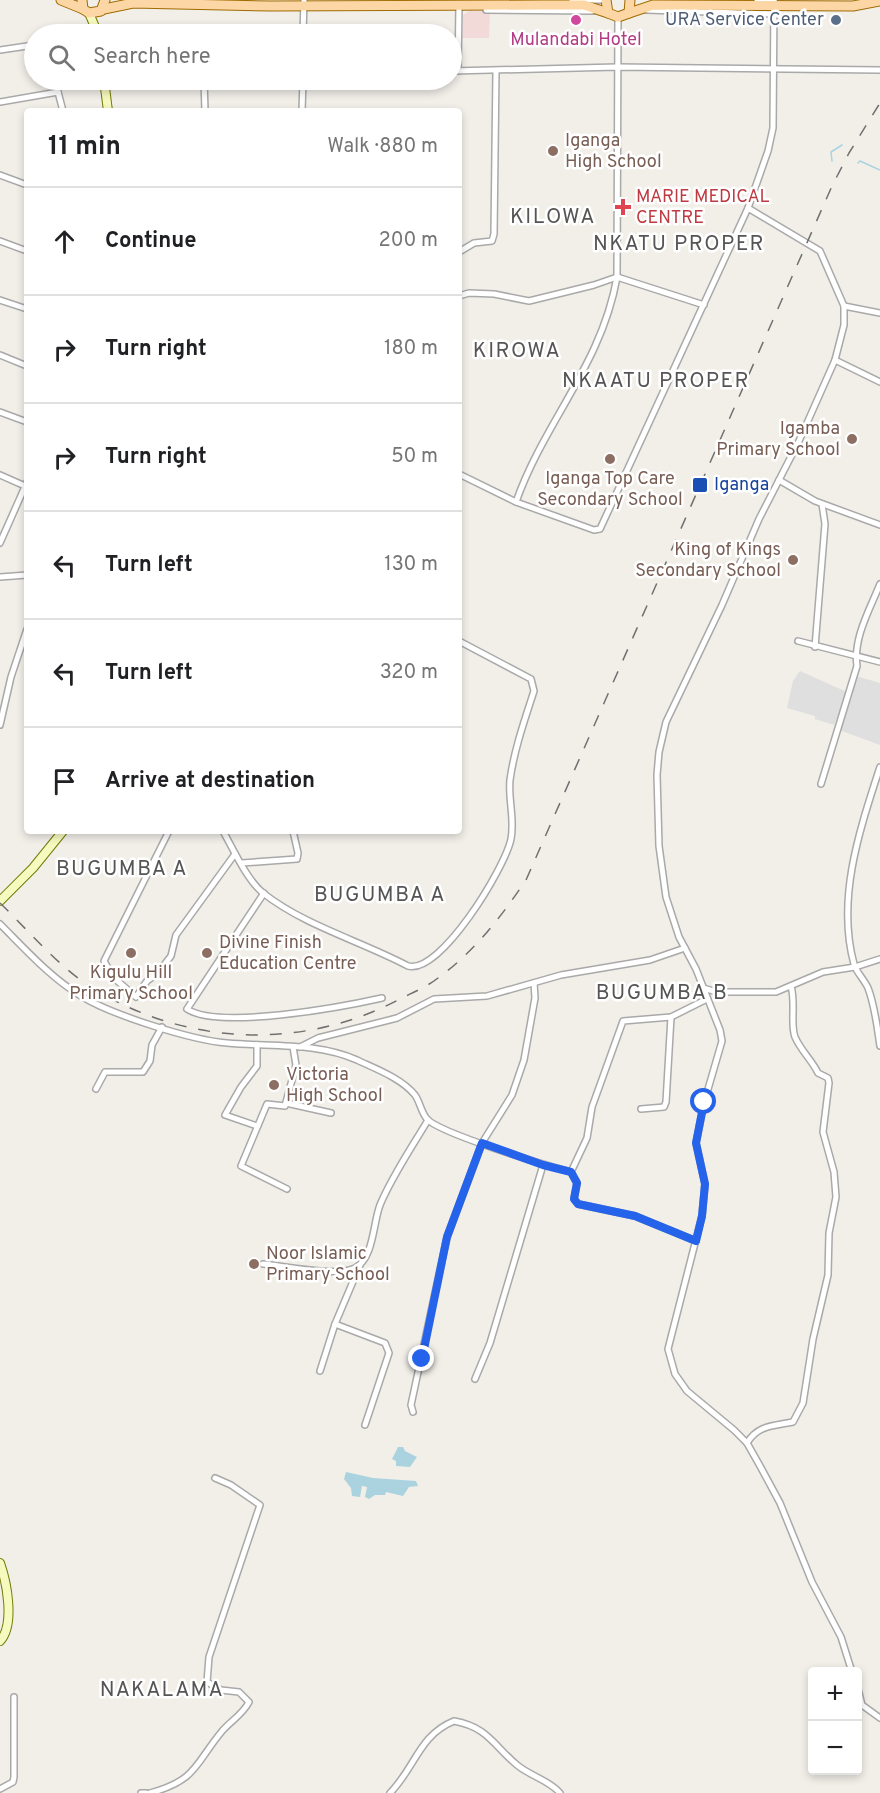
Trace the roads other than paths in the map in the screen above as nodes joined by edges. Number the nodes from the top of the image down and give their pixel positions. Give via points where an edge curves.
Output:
1 (61, 0) edge
2 (123, 0) edge
3 (572, 0) edge
4 (601, 0) edge
5 (606, 0) edge
6 (630, 0) edge
7 (757, 0) edge
8 (880, 1) edge
9 (133, 3) junction
10 (458, 4) edge
11 (303, 5) edge
12 (584, 5) junction
13 (774, 5) edge
14 (104, 6) edge
15 (85, 7) edge
16 (634, 8) edge
17 (610, 14) junction
18 (94, 24) edge
19 (100, 24) edge
20 (303, 24) edge
21 (457, 24) edge
22 (24, 46) edge
23 (0, 50) edge
24 (617, 67) junction
25 (773, 69) junction
26 (880, 70) edge
27 (462, 71) edge
28 (496, 71) junction
29 (105, 90) edge
30 (204, 90) edge
31 (303, 90) edge
32 (58, 92) joint
33 (0, 102) edge
34 (62, 108) edge
35 (108, 108) edge
36 (205, 108) edge
37 (302, 108) edge
38 (0, 175) edge
39 (24, 184) edge
40 (748, 208) junction
41 (0, 241) edge
42 (24, 250) edge
43 (462, 250) edge
44 (617, 277) junction
45 (462, 295) edge
46 (0, 300) edge
47 (704, 305) junction
48 (844, 306) junction
49 (24, 308) edge
50 (880, 314) edge
51 (0, 356) edge
52 (835, 360) junction
53 (24, 365) edge
54 (880, 382) edge
55 (0, 412) edge
56 (24, 421) edge
57 (0, 475) edge
58 (462, 475) edge
59 (779, 480) junction
60 (24, 483) edge
61 (24, 489) edge
62 (516, 502) junction
63 (822, 504) junction
64 (880, 525) edge
65 (0, 543) edge
66 (24, 575) edge
67 (0, 577) edge
68 (880, 584) edge
69 (24, 638) edge
70 (798, 641) dead end
71 (462, 642) edge
72 (815, 647) junction
73 (856, 656) junction
74 (880, 662) edge
75 (0, 725) edge
76 (880, 767) edge
77 (821, 784) dead end
78 (61, 834) edge
79 (168, 834) edge
80 (225, 834) edge
81 (294, 834) edge
82 (235, 854) junction
83 (242, 863) junction
84 (264, 893) junction
85 (0, 901) edge
86 (0, 924) edge
87 (685, 948) junction
88 (880, 959) edge
89 (869, 964) junction
90 (855, 967) junction
91 (864, 979) junction
92 (534, 983) junction
93 (791, 986) junction
94 (703, 988) junction
95 (382, 998) dead end
96 (707, 999) junction
97 (671, 1017) junction
98 (162, 1027) junction
99 (257, 1045) junction
100 (880, 1046) edge
101 (293, 1047) junction
102 (300, 1047) junction
103 (96, 1089) dead end
104 (286, 1103) junction
105 (641, 1109) dead end
106 (331, 1113) dead end
107 (428, 1120) junction
108 (257, 1126) junction
109 (482, 1143) junction
110 (543, 1165) junction
111 (571, 1172) junction
112 (287, 1189) dead end
113 (696, 1241) junction
114 (263, 1264) dead end
115 (361, 1264) junction
116 (335, 1324) junction
117 (320, 1371) dead end
118 (475, 1379) dead end
119 (413, 1412) dead end
120 (365, 1425) dead end
121 (747, 1443) junction
122 (215, 1478) dead end
123 (0, 1563) edge
124 (0, 1641) edge
125 (851, 1667) edge
126 (14, 1697) dead end
127 (862, 1706) edge
128 (880, 1719) edge
129 (0, 1789) edge
130 (141, 1793) edge
131 (148, 1793) edge
132 (390, 1793) edge
133 (560, 1793) edge

1 - 15 main road
2 - 9 main road
3 - 4 street
4 - 12 main road
5 - 17 main road
6 - 16 main road
7 - 13 street
8 - 13 main road via 853,6
9 - 11 main road
9 - 14 main road
10 - 11 main road
10 - 12 main road
10 - 17 street
10 - 21 street
11 - 20 street
12 - 17 main road
13 - 16 street
13 - 16 main road
13 - 25 street
14 - 15 main road
14 - 19 main road
15 - 18 main road
16 - 17 main road
17 - 24 street
22 - 23 street
24 - 25 street
24 - 28 street
24 - 44 street
25 - 26 street
25 - 40 street via 773,128
27 - 28 street
28 - 43 street via 494,234 492,240
29 - 35 main road
30 - 36 street
31 - 37 street
32 - 33 street
32 - 34 street
38 - 39 street
40 - 47 street
40 - 48 street via 820,251
41 - 42 street
44 - 45 street via 529,301 494,294
44 - 47 street
44 - 62 street via 586,369 527,468
46 - 49 street
47 - 62 street via 600,529
48 - 50 street
48 - 52 street via 842,339
51 - 53 street
52 - 54 street
52 - 59 street
55 - 56 street
57 - 60 street
58 - 62 street
59 - 63 street
59 - 87 street via 666,722 659,752 659,846 666,897
61 - 65 street
63 - 64 street
63 - 72 street via 825,524
66 - 67 street
68 - 73 street
69 - 75 street
70 - 72 street
71 - 84 street via 534,684 510,781 511,841 498,872 471,913 432,958 414,967 308,920
72 - 73 street
73 - 74 street
73 - 77 street via 857,666
76 - 90 street via 849,870
78 - 85 main road
79 - 82 street via 104,961 114,978 136,997 171,956 184,922
80 - 82 street
81 - 83 street via 297,859
82 - 83 street
83 - 84 street
84 - 95 street via 187,1009 197,1015 265,1016
86 - 98 street via 81,996 123,1016
87 - 92 street via 650,960 584,970
87 - 94 street
88 - 89 street
89 - 90 street
89 - 91 street via 864,968
90 - 91 street
90 - 93 street via 823,972
91 - 100 street
92 - 102 street via 488,996 434,999 397,1018 318,1038
92 - 109 street via 524,1060 512,1095
93 - 94 street via 766,993 717,993
93 - 121 street via 796,1038 818,1073 828,1078 823,1132 836,1197 829,1233 828,1275 801,1412 793,1422 763,1427
94 - 96 street
96 - 97 street
96 - 113 street via 722,1041 696,1143 705,1184
97 - 105 street via 666,1102 659,1109
97 - 111 street via 623,1021 619,1027 592,1107 587,1138
98 - 99 street via 224,1043
98 - 103 street via 143,1072 105,1072
99 - 101 street
99 - 108 street via 257,1066 225,1115
101 - 102 street
101 - 104 street via 296,1065
102 - 107 street via 338,1053 401,1083 415,1096
104 - 106 street
104 - 108 street via 281,1107 267,1104
107 - 109 street
107 - 115 street via 380,1204
108 - 112 street via 241,1166
109 - 110 street
109 - 119 street via 447,1237 411,1405
110 - 111 street
110 - 118 street via 490,1342
111 - 113 street via 577,1183 574,1199 578,1204 635,1216
113 - 121 street via 668,1349 670,1361 687,1391
114 - 115 street via 335,1270 353,1269
115 - 116 street
116 - 117 street
116 - 120 street via 386,1343 389,1353
121 - 125 street via 780,1503
122 - 131 street via 260,1505 209,1657 207,1682 221,1690 239,1692 249,1702 184,1780
123 - 124 main road via 7,1586 7,1623 6,1634
126 - 129 street via 14,1777 13,1782
127 - 128 street
130 - 131 street
132 - 133 street via 424,1742 454,1721 485,1732 517,1766

